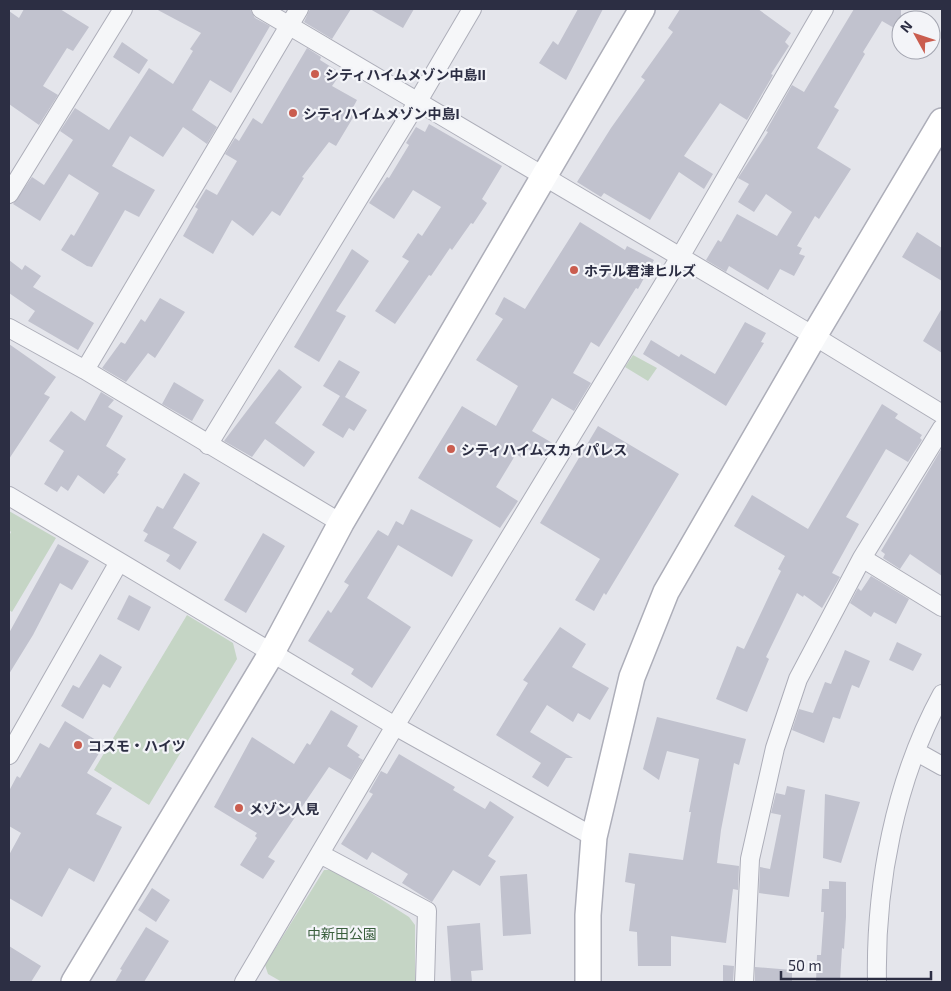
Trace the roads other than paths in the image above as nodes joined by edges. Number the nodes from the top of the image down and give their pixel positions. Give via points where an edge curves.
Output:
1 (122, 9) edge
2 (261, 9) edge
3 (299, 9) edge
4 (472, 9) edge
5 (642, 9) edge
6 (824, 9) edge
7 (289, 26) junction
8 (418, 101) junction
9 (942, 121) edge
10 (542, 177) junction
11 (9, 194) edge
12 (680, 257) junction
13 (9, 328) edge
14 (814, 336) junction
15 (85, 370) junction
16 (942, 414) edge
17 (942, 428) edge
18 (208, 445) junction
19 (9, 496) edge
20 (341, 523) junction
21 (862, 558) junction
22 (119, 562) junction
23 (942, 607) edge
24 (271, 654) junction
25 (942, 694) edge
26 (395, 726) junction
27 (917, 752) junction
28 (9, 755) edge
29 (942, 766) edge
30 (594, 837) junction
31 (320, 854) junction
32 (250, 980) edge
33 (74, 982) edge
34 (425, 982) edge
35 (588, 982) edge
36 (744, 982) edge
37 (877, 982) edge

1 - 11 street
2 - 7 street
3 - 7 street
4 - 8 street
5 - 10 street
6 - 12 street
7 - 8 street
7 - 15 street
8 - 10 street
8 - 18 street
9 - 14 street
10 - 12 street
10 - 20 street
12 - 14 street
12 - 26 street
13 - 15 street
14 - 16 street
14 - 30 street via 666,592 632,677
15 - 18 street
17 - 21 street
18 - 20 street
19 - 22 street
20 - 24 street
21 - 23 street
21 - 36 street via 798,679 775,748 750,859
22 - 24 street
22 - 28 street
24 - 26 street
24 - 33 street
25 - 27 street
26 - 30 street
26 - 31 street
27 - 29 street
27 - 37 street via 902,789 884,876 876,947
30 - 35 street via 588,916
31 - 32 street
31 - 34 street via 427,911

